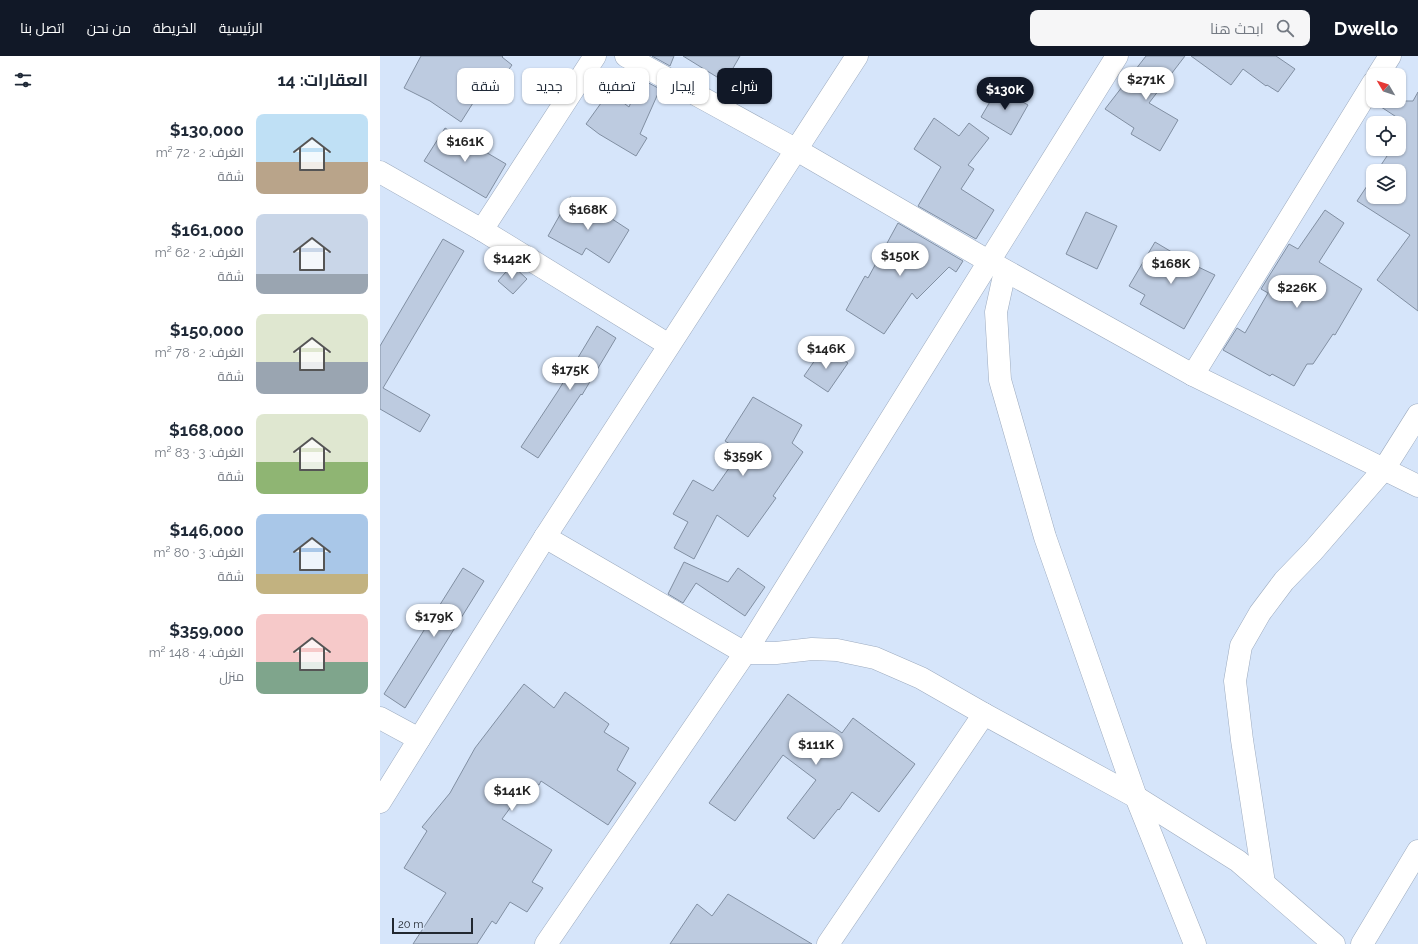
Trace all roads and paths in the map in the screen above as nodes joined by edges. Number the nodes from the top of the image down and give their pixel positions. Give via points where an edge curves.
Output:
1 (595, 56) edge
2 (626, 56) edge
3 (856, 56) edge
4 (1117, 56) edge
5 (1390, 56) edge
6 (1382, 68) edge
7 (1366, 95) edge
8 (795, 149) junction
9 (380, 172) edge
10 (482, 230) junction
11 (997, 266) junction
12 (670, 345) junction
13 (1193, 375) junction
14 (1418, 415) edge
15 (1384, 469) junction
16 (1418, 486) edge
17 (545, 537) junction
18 (745, 653) junction
19 (984, 714) junction
20 (380, 718) edge
21 (419, 739) junction
22 (1136, 796) junction
23 (380, 802) edge
24 (1418, 851) edge
25 (1264, 884) junction
26 (546, 944) edge
27 (828, 944) edge
28 (1195, 944) edge
29 (1334, 944) edge
30 (1362, 944) edge

1 - 10 street
2 - 8 street
3 - 8 street
4 - 11 street
5 - 6 street
7 - 13 street
8 - 11 street
8 - 12 street
9 - 10 street
10 - 12 street
11 - 13 street
11 - 18 street
11 - 22 street via 996,312 1000,380 1045,537
12 - 17 street
13 - 15 street
14 - 15 street
15 - 16 street
15 - 25 street via 1314,551 1284,581 1240,646 1235,682
17 - 18 street
17 - 21 street
18 - 19 street via 836,650 875,658 921,678
18 - 26 street
19 - 22 street
19 - 27 street
20 - 21 street
21 - 23 street
22 - 25 street via 1238,861
22 - 28 street
24 - 30 street
25 - 29 street

